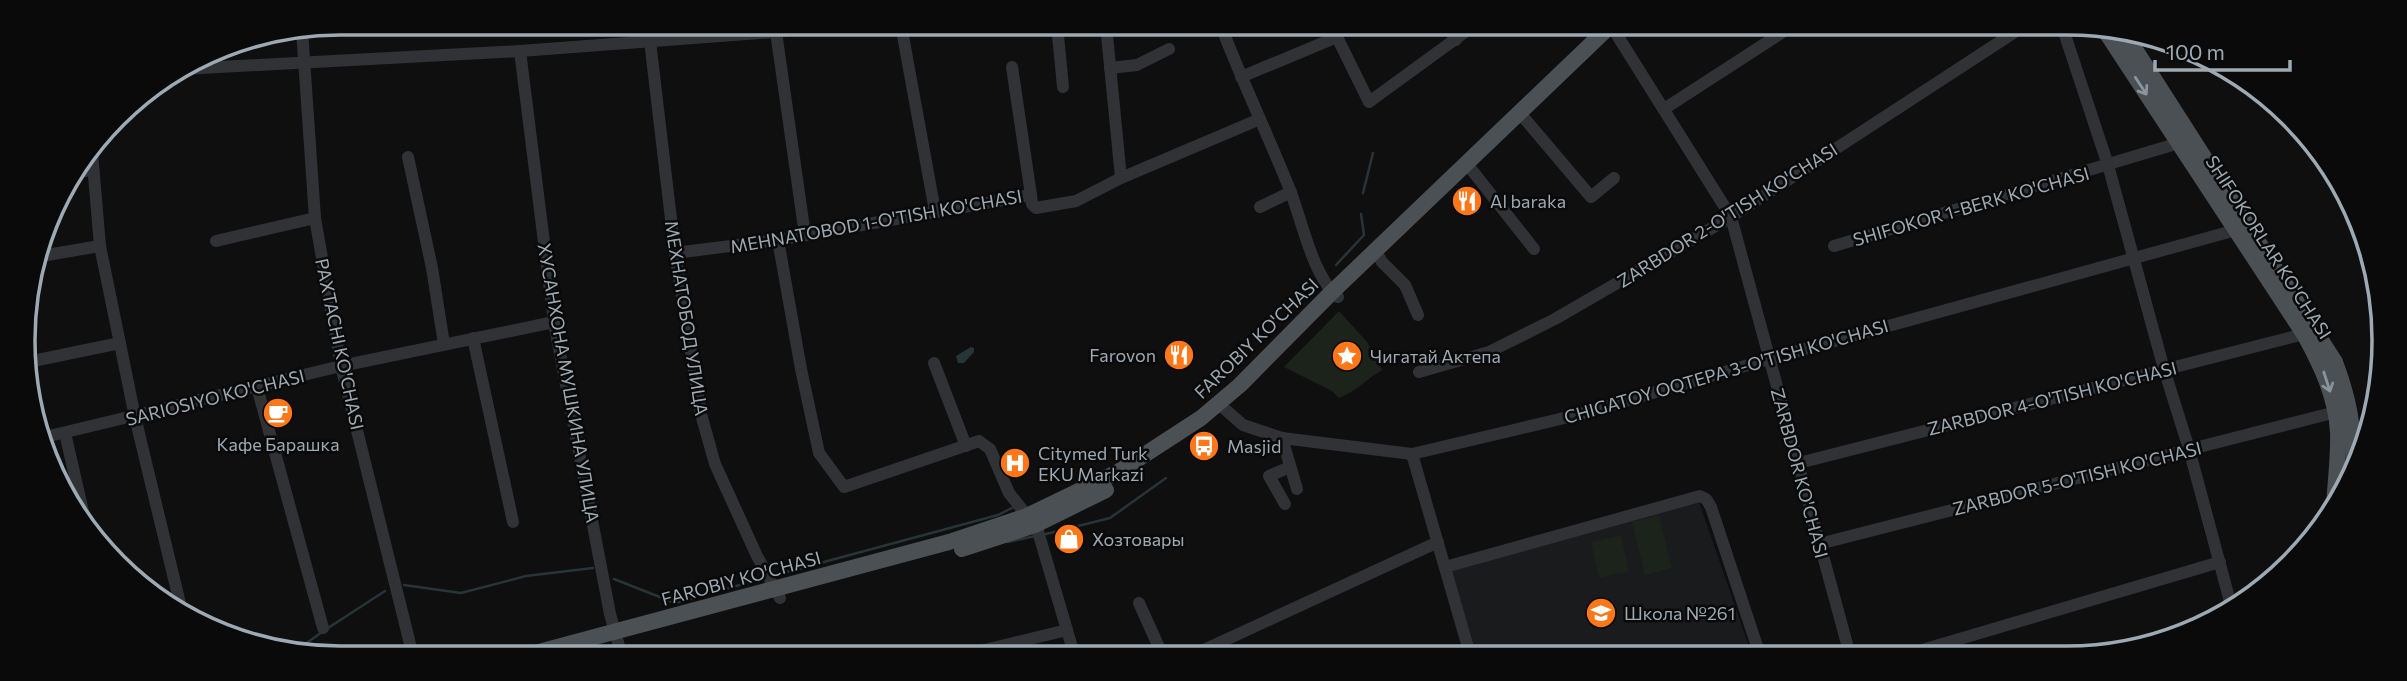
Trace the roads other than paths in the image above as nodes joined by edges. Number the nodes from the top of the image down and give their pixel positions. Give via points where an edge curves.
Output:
1 (649, 35) edge
2 (702, 35) edge
3 (776, 35) edge
4 (903, 35) edge
5 (1058, 35) edge
6 (1107, 35) edge
7 (1225, 35) edge
8 (1453, 35) edge
9 (1462, 35) edge
10 (1608, 35) edge
11 (1619, 35) edge
12 (1778, 35) edge
13 (2010, 35) edge
14 (2065, 35) edge
15 (302, 38) edge
16 (2110, 39) edge
17 (649, 40) junction
18 (1456, 40) junction
19 (2130, 42) edge
20 (1169, 49) dead end
21 (520, 51) junction
22 (303, 61) junction
23 (1012, 67) dead end
24 (204, 68) edge
25 (1110, 68) junction
26 (1241, 77) junction
27 (1063, 87) dead end
28 (1664, 109) junction
29 (1522, 115) junction
30 (1260, 119) junction
31 (2179, 143) junction
32 (408, 157) dead end
33 (92, 163) edge
34 (2108, 165) junction
35 (1471, 169) junction
36 (92, 170) junction
37 (86, 171) edge
38 (1121, 177) junction
39 (1614, 178) dead end
40 (1291, 192) junction
41 (1031, 195) junction
42 (1260, 207) dead end
43 (935, 211) junction
44 (1731, 217) junction
45 (315, 218) junction
46 (2236, 230) junction
47 (805, 235) junction
48 (778, 240) junction
49 (216, 241) dead end
50 (100, 246) junction
51 (1834, 246) dead end
52 (1534, 249) dead end
53 (675, 253) junction
54 (1377, 254) junction
55 (47, 255) edge
56 (2132, 258) junction
57 (1335, 294) junction
58 (1418, 314) dead end
59 (554, 321) junction
60 (2304, 334) junction
61 (472, 338) junction
62 (120, 342) junction
63 (444, 344) junction
64 (1769, 359) junction
65 (36, 360) edge
66 (934, 363) dead end
67 (341, 366) junction
68 (2164, 369) junction
69 (1419, 372) dead end
70 (257, 387) junction
71 (1222, 407) junction
72 (2336, 412) junction
73 (135, 417) junction
74 (65, 433) junction
75 (50, 436) edge
76 (1282, 438) junction
77 (966, 446) junction
78 (2353, 446) edge
79 (2189, 449) junction
80 (1412, 454) junction
81 (1799, 463) junction
82 (1290, 467) junction
83 (2335, 485) edge
84 (1297, 489) dead end
85 (81, 501) edge
86 (1284, 505) dead end
87 (1028, 516) junction
88 (513, 522) dead end
89 (1438, 542) junction
90 (1819, 544) junction
91 (2220, 562) junction
92 (1445, 567) junction
93 (778, 593) junction
94 (2229, 599) edge
95 (179, 600) edge
96 (1139, 603) dead end
97 (323, 628) dead end
98 (1067, 630) junction
99 (617, 642) edge
100 (411, 646) edge
101 (587, 646) edge
102 (1001, 646) edge
103 (1072, 646) edge
104 (1158, 646) edge
105 (1212, 646) edge
106 (1465, 646) edge
107 (1757, 646) edge
108 (1847, 646) edge
109 (1935, 646) edge

1 - 17 street, МЕХНАТОБОД УЛИЦА
2 - 17 street
3 - 47 street
4 - 43 street
5 - 27 street
6 - 25 street
7 - 26 street
8 - 18 street
9 - 18 street
10 - 29 main road, FAROBIY KO'CHASI
11 - 28 street, ZARBDOR KO'CHASI
12 - 28 street
13 - 44 street, ZARBDOR 2-O'TISH KO'CHASI
14 - 34 street
15 - 22 street, PAXTACHI KO'CHASI
16 -> 31 main road, SHIFOKORLAR KO'CHASI
17 - 21 street
17 - 53 street, МЕХНАТОБОД УЛИЦА
18 - 26 street via 1368,102 1337,37
19 - 78 main road, SHIFOKORLAR KO'CHASI via 2335,362 2346,393
20 - 25 street via 1137,65
21 - 22 street
21 - 59 street, ХУСАНХОНА МУШКИНА УЛИЦА
22 - 24 street
22 - 45 street, PAXTACHI KO'CHASI
23 - 41 street
25 - 38 street
26 - 30 street
28 - 44 street, ZARBDOR KO'CHASI
29 - 35 main road, FAROBIY KO'CHASI
29 - 39 street via 1591,197
29 - 54 main road, FAROBIY KO'CHASI
30 - 38 street, MEHNATOBOD 1-O'TISH KO'CHASI
30 - 40 street
31 - 34 street, SHIFOKOR 1-BERK KO'CHASI
31 - 46 main road, SHIFOKORLAR KO'CHASI
32 - 63 street
33 - 36 street
34 - 51 street, SHIFOKOR 1-BERK KO'CHASI
34 - 56 street
35 - 52 street
35 - 54 main road, FAROBIY KO'CHASI
36 - 37 street
36 - 50 street
38 - 41 street, MEHNATOBOD 1-O'TISH KO'CHASI via 1064,205 1036,208
40 - 42 street
40 - 57 street via 1318,267
41 - 43 street, MEHNATOBOD 1-O'TISH KO'CHASI
43 - 47 street, MEHNATOBOD 1-O'TISH KO'CHASI
44 - 64 street, ZARBDOR KO'CHASI
44 - 69 street, ZARBDOR 2-O'TISH KO'CHASI via 1502,346
45 - 49 street
45 - 67 street, PAXTACHI KO'CHASI
46 - 56 street, CHIGATOY OQTEPA 3-O'TISH KO'CHASI
46 - 60 main road, SHIFOKORLAR KO'CHASI
47 - 48 street, MEHNATOBOD 1-O'TISH KO'CHASI
48 - 53 street, MEHNATOBOD 1-O'TISH KO'CHASI
48 - 77 street via 819,453 844,487
50 - 55 street
50 - 62 street
53 - 93 street, МЕХНАТОБОД УЛИЦА via 701,414 715,464
54 - 57 main road, FAROBIY KO'CHASI
54 - 58 street via 1405,285
56 - 64 street, CHIGATOY OQTEPA 3-O'TISH KO'CHASI
56 - 68 street
57 - 71 main road, FAROBIY KO'CHASI
59 - 61 street, SARIOSIYO KO'CHASI
59 - 99 street, ХУСАНХОНА МУШКИНА УЛИЦА
60 - 68 street, ZARBDOR 4-O'TISH KO'CHASI
60 -> 72 main road, SHIFOKORLAR KO'CHASI via 2322,367
61 - 63 street, SARIOSIYO KO'CHASI
61 - 88 street
62 - 65 street
62 - 73 street
63 - 67 street, SARIOSIYO KO'CHASI
64 - 80 street, CHIGATOY OQTEPA 3-O'TISH KO'CHASI via 1577,415
64 - 81 street, ZARBDOR KO'CHASI
66 - 77 street
67 - 70 street, SARIOSIYO KO'CHASI
67 - 100 street, PAXTACHI KO'CHASI
68 - 79 street
68 - 81 street, ZARBDOR 4-O'TISH KO'CHASI
70 - 73 street, SARIOSIYO KO'CHASI
70 - 97 street
71 - 76 street, CHIGATOY OQTEPA 3-O'TISH KO'CHASI via 1243,425
71 - 87 main road, FAROBIY KO'CHASI via 1189,439 1118,483 1077,506
72 - 79 street, ZARBDOR 5-O'TISH KO'CHASI
72 - 83 main road, SHIFOKORLAR KO'CHASI
73 - 74 street, SARIOSIYO KO'CHASI
73 - 95 street
74 - 75 street, SARIOSIYO KO'CHASI
74 - 85 street
76 - 80 street, CHIGATOY OQTEPA 3-O'TISH KO'CHASI
76 - 82 street
77 - 87 street via 979,441 990,449 1009,493
79 - 90 street, ZARBDOR 5-O'TISH KO'CHASI
79 - 91 street
80 - 89 street
81 - 90 street, ZARBDOR KO'CHASI
82 - 84 street
82 - 86 street via 1269,476
87 - 93 main road, FAROBIY KO'CHASI via 1003,537
87 - 98 street via 1040,535
89 - 92 street
89 - 105 street
90 - 108 street, ZARBDOR KO'CHASI
91 - 94 street
91 - 109 street
92 - 106 street
92 - 107 street via 1700,496 1711,507
93 - 99 main road, FAROBIY KO'CHASI
96 - 104 street
98 - 102 street
98 - 103 street
99 - 101 main road, FAROBIY KO'CHASI

